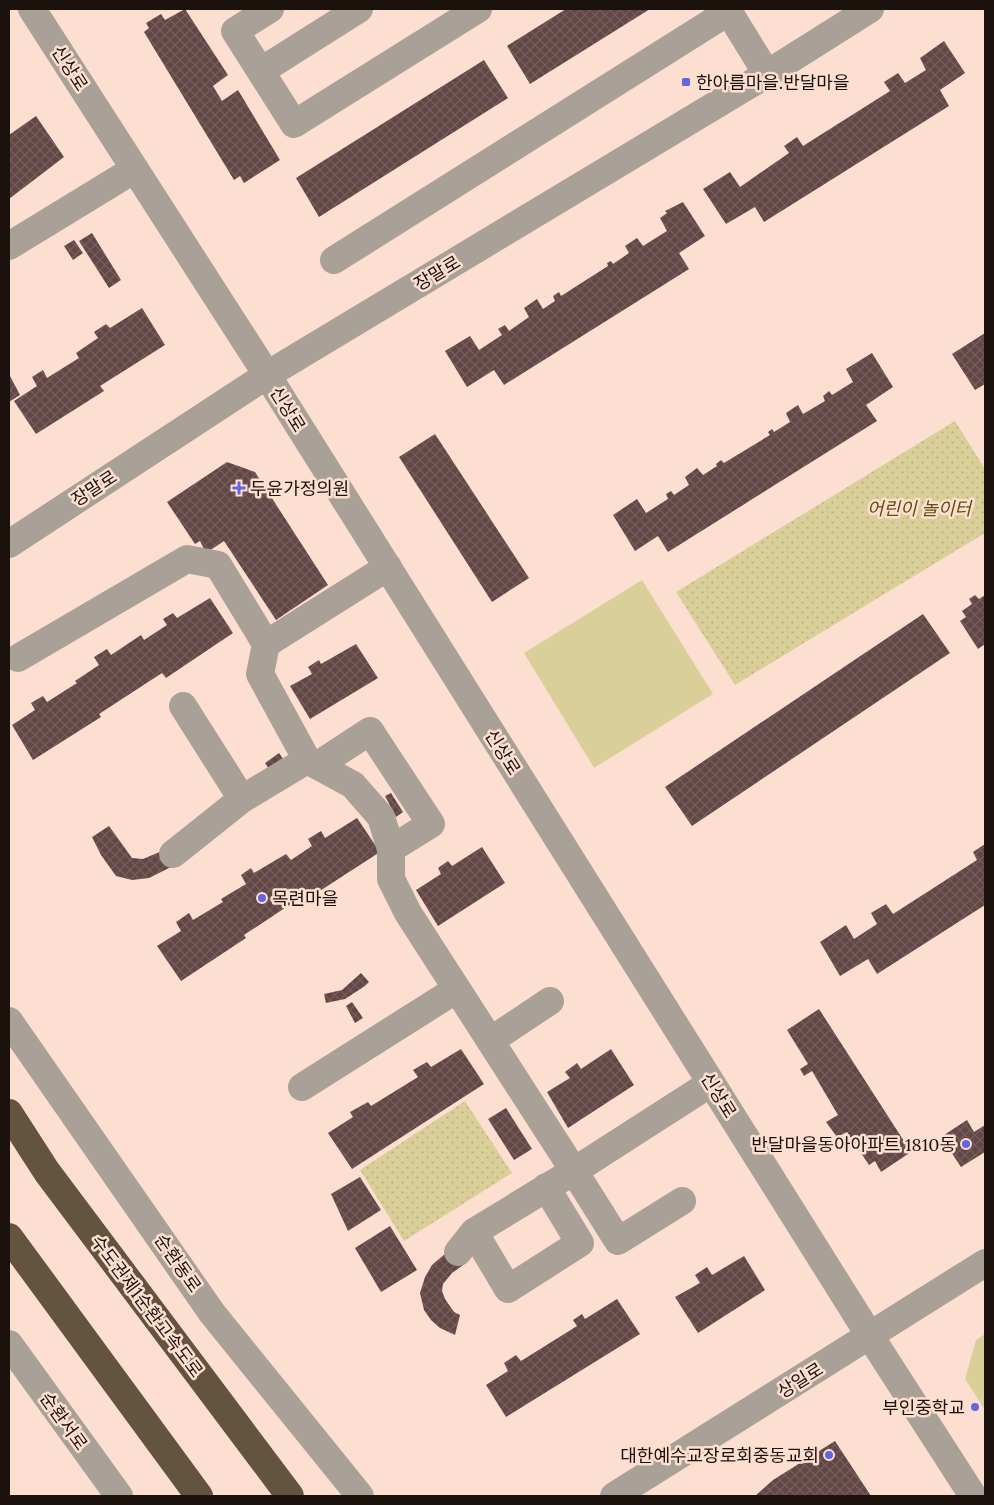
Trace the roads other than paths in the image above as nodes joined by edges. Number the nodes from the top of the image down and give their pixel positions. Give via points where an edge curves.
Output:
1 (32, 9) edge
2 (270, 9) edge
3 (359, 9) edge
4 (478, 9) edge
5 (870, 9) edge
6 (727, 10) edge
7 (261, 72) junction
8 (767, 74) junction
9 (135, 169) junction
10 (9, 246) edge
11 (334, 260) dead end
12 (267, 375) junction
13 (9, 544) edge
14 (388, 568) junction
15 (266, 644) junction
16 (18, 658) dead end
17 (182, 706) dead end
18 (313, 762) junction
19 (242, 799) junction
20 (391, 849) junction
21 (173, 854) dead end
22 (457, 989) junction
23 (550, 1000) dead end
24 (9, 1021) edge
25 (490, 1041) junction
26 (711, 1083) junction
27 (302, 1087) dead end
28 (9, 1113) edge
29 (574, 1171) junction
30 (546, 1187) junction
31 (682, 1201) dead end
32 (9, 1237) edge
33 (985, 1263) edge
34 (870, 1336) junction
35 (9, 1344) edge
36 (119, 1496) edge
37 (199, 1496) edge
38 (290, 1496) edge
39 (360, 1496) edge
40 (614, 1496) edge
41 (973, 1496) edge

1 - 9 street, 신상로
2 - 7 street via 235,31
3 - 7 street
4 - 7 street via 294,124
5 - 8 street, 장말로
6 - 8 street
6 - 11 street
8 - 12 street, 장말로
9 - 10 street
9 - 12 street, 신상로
12 - 13 street, 장말로
12 - 14 street, 신상로
14 - 15 street
14 - 26 street, 신상로
15 - 16 street via 218,566 187,559
15 - 18 street via 260,674
17 - 19 street
18 - 19 street
18 - 20 street via 353,785 381,817
18 - 20 street via 370,731 431,824
19 - 21 street
20 - 22 street via 391,879
22 - 25 street
22 - 27 street
23 - 25 street
24 - 39 street, 순환동로 via 212,1313
25 - 29 street
26 - 29 street
26 - 34 street, 신상로
28 - 38 highway, 수도권제1순환고속도로 via 47,1172
29 - 30 street
29 - 31 street via 618,1241
30 - 30 street via 466,1242 508,1289 580,1243
32 - 37 highway
33 - 34 street, 상일로
34 - 40 street, 상일로
34 - 41 street, 신상로
35 - 36 street, 순환서로

